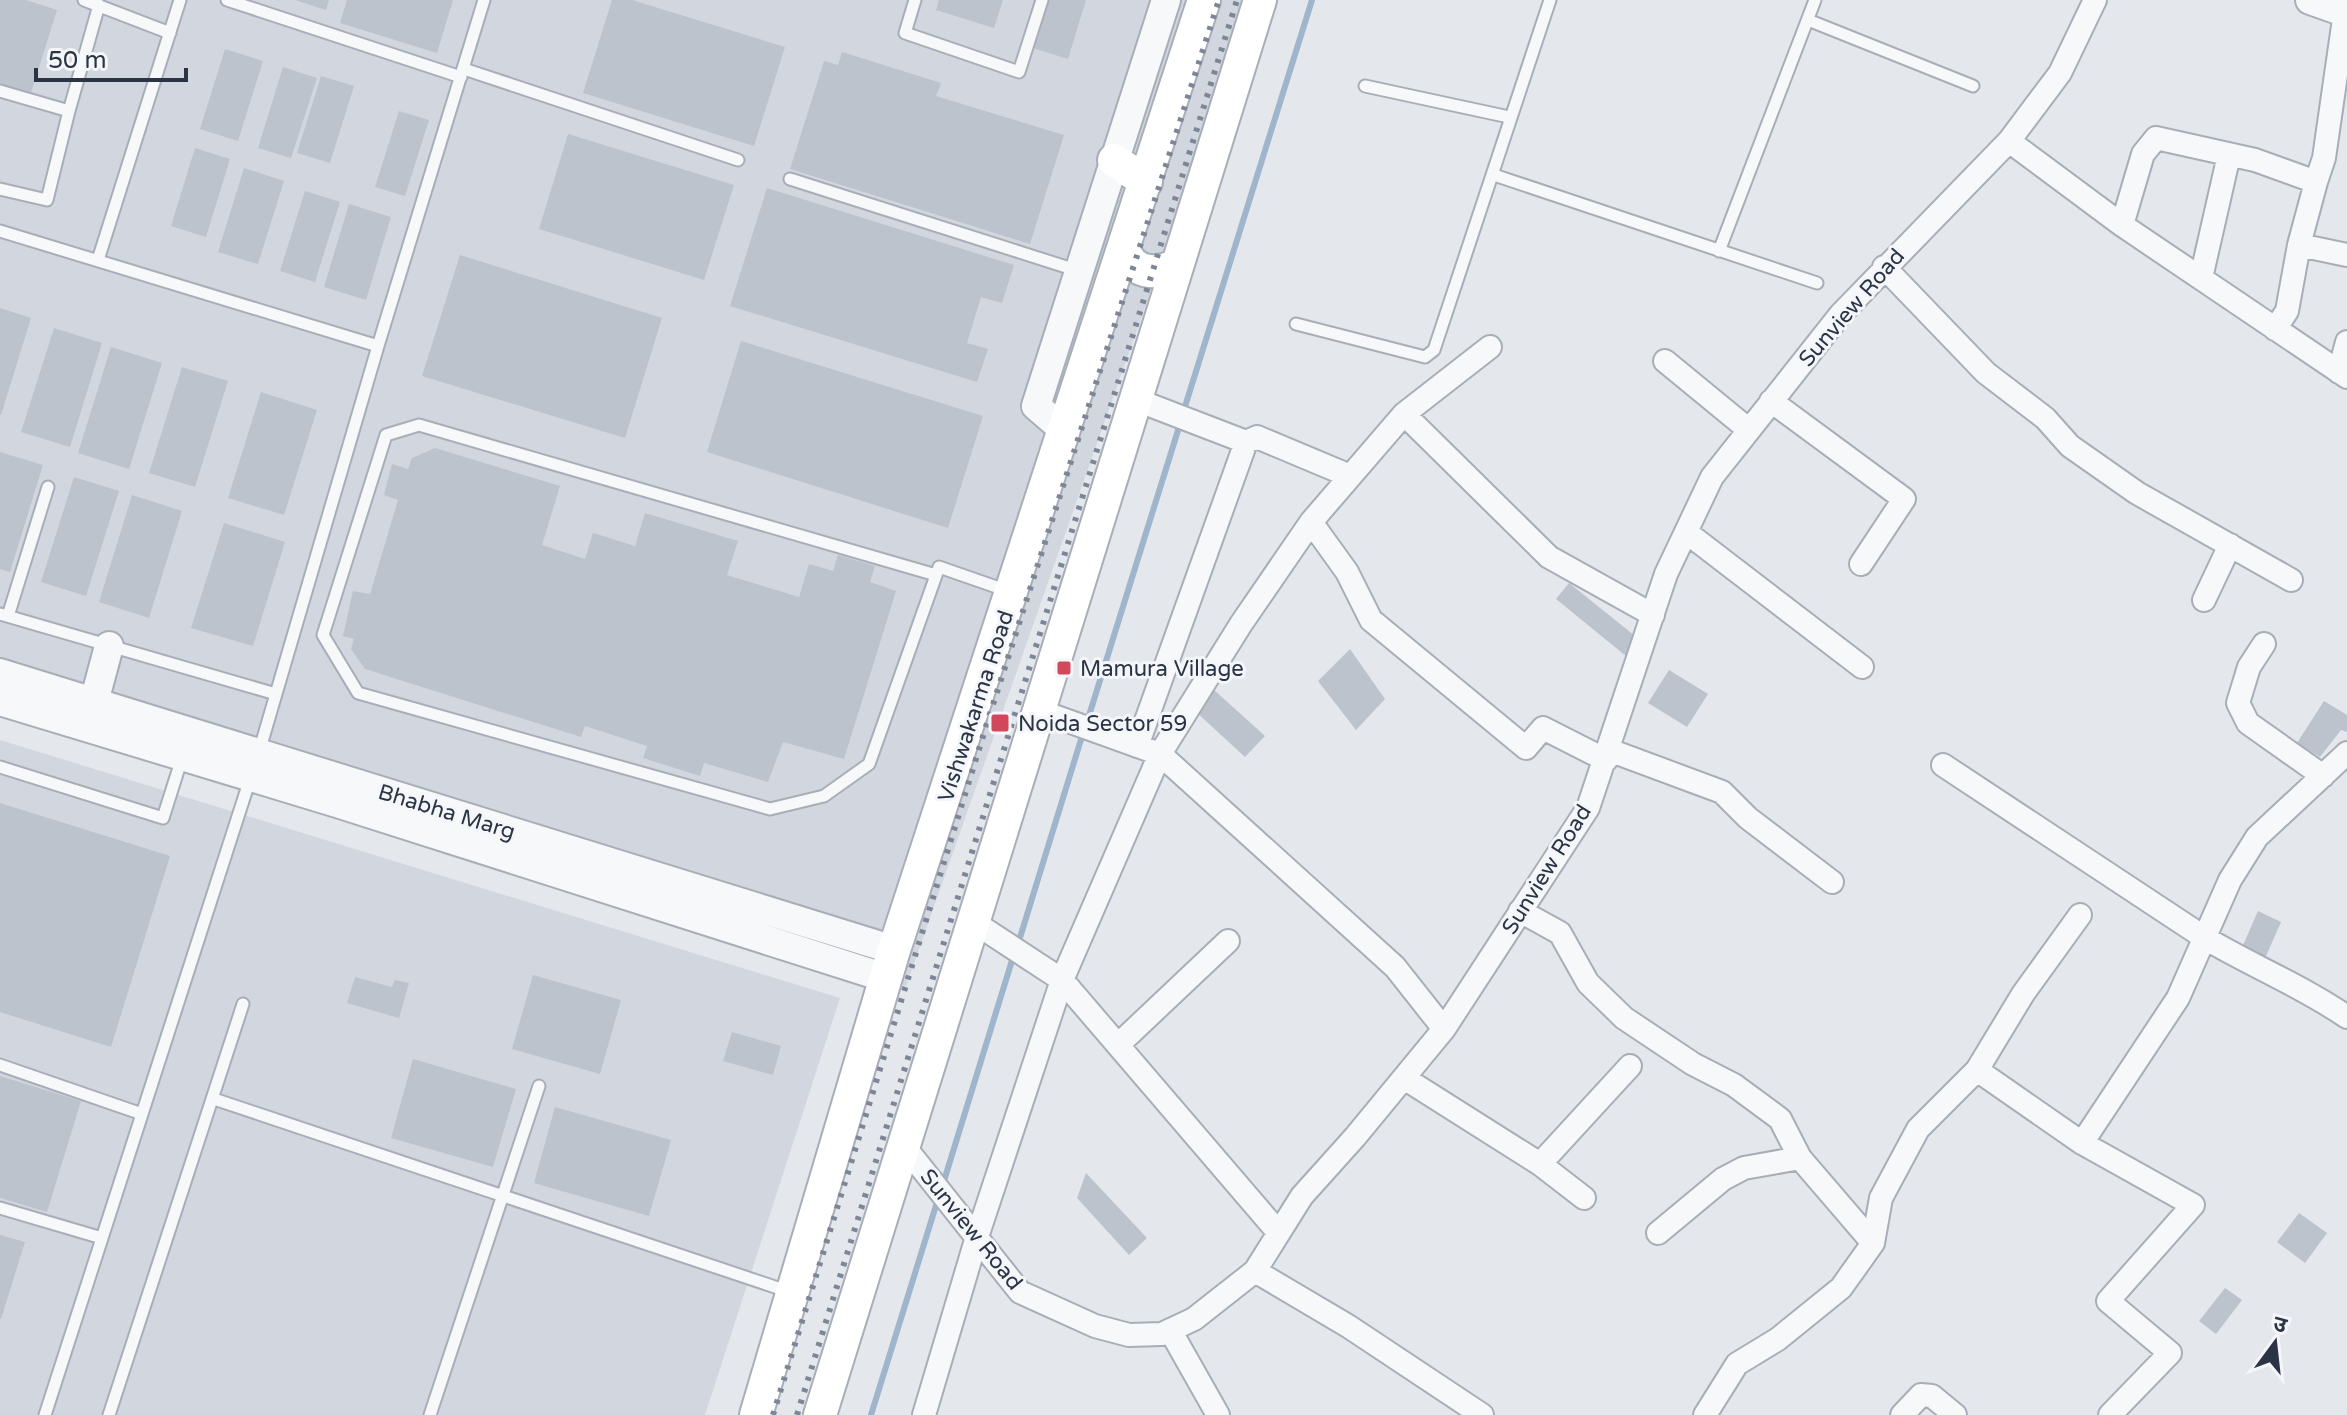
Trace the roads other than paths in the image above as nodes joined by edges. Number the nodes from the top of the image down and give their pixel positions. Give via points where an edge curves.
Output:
1 (84, 0) edge
2 (180, 0) edge
3 (227, 0) edge
4 (484, 0) edge
5 (915, 0) edge
6 (1042, 0) edge
7 (1166, 0) edge
8 (1204, 0) edge
9 (1260, 0) edge
10 (1550, 0) edge
11 (1815, 0) edge
12 (2095, 0) edge
13 (2310, 0) edge
14 (99, 5) junction
15 (2346, 13) edge
16 (1808, 20) junction
17 (170, 33) junction
18 (462, 73) junction
19 (1365, 86) dead end
20 (1973, 86) dead end
21 (0, 91) edge
22 (69, 111) junction
23 (1509, 117) junction
24 (2338, 120) edge
25 (2009, 141) junction
26 (2229, 155) junction
27 (738, 160) dead end
28 (1114, 160) junction
29 (1494, 175) junction
30 (790, 179) dead end
31 (1146, 182) junction
32 (2316, 182) junction
33 (0, 189) edge
34 (2122, 225) junction
35 (0, 231) edge
36 (2299, 245) junction
37 (1124, 251) junction
38 (1719, 251) junction
39 (2347, 255) edge
40 (98, 260) junction
41 (1176, 265) junction
42 (1884, 267) junction
43 (1079, 271) junction
44 (2201, 278) junction
45 (1817, 283) dead end
46 (1106, 308) junction
47 (1296, 324) dead end
48 (1156, 326) junction
49 (2275, 329) junction
50 (2347, 342) edge
51 (378, 346) junction
52 (1490, 347) dead end
53 (1665, 361) dead end
54 (2343, 375) edge
55 (1134, 399) junction
56 (1771, 401) junction
57 (1404, 414) junction
58 (1749, 430) junction
59 (1065, 431) junction
60 (1246, 442) junction
61 (1350, 476) junction
62 (48, 487) dead end
63 (1311, 522) junction
64 (1686, 532) junction
65 (2230, 545) junction
66 (1861, 564) dead end
67 (936, 575) junction
68 (2291, 580) dead end
69 (1012, 592) junction
70 (2204, 600) dead end
71 (4, 615) edge
72 (1653, 615) junction
73 (2264, 644) dead end
74 (109, 646) junction
75 (1862, 667) dead end
76 (0, 673) edge
77 (276, 694) junction
78 (0, 701) edge
79 (94, 702) junction
80 (1040, 711) junction
81 (1137, 746) junction
82 (2347, 753) edge
83 (1160, 754) junction
84 (1608, 755) junction
85 (182, 758) junction
86 (1943, 765) dead end
87 (255, 766) junction
88 (0, 767) edge
89 (2323, 776) junction
90 (1832, 882) dead end
91 (1520, 911) junction
92 (2080, 915) dead end
93 (972, 921) junction
94 (815, 924) junction
95 (2205, 938) junction
96 (1228, 941) dead end
97 (806, 953) junction
98 (890, 964) junction
99 (1062, 980) junction
100 (243, 1004) dead end
101 (2344, 1010) edge
102 (1444, 1029) junction
103 (1119, 1044) junction
104 (0, 1065) edge
105 (1630, 1066) dead end
106 (1977, 1070) junction
107 (1404, 1078) junction
108 (539, 1086) dead end
109 (214, 1099) junction
110 (142, 1114) junction
111 (2082, 1143) junction
112 (904, 1146) junction
113 (1800, 1158) junction
114 (1540, 1164) junction
115 (501, 1197) junction
116 (1584, 1198) dead end
117 (0, 1208) edge
118 (1278, 1232) junction
119 (1658, 1233) dead end
120 (102, 1238) junction
121 (976, 1240) junction
122 (1873, 1243) junction
123 (1255, 1271) junction
124 (794, 1293) junction
125 (1170, 1330) junction
126 (45, 1415) edge
127 (109, 1415) edge
128 (430, 1415) edge
129 (756, 1415) edge
130 (820, 1415) edge
131 (924, 1415) edge
132 (1218, 1415) edge
133 (1482, 1415) edge
134 (1705, 1415) edge
135 (1902, 1415) edge
136 (1955, 1415) edge
137 (2110, 1415) edge

1 - 14 lane
2 - 17 lane
3 - 18 lane
4 - 18 lane
5 - 6 lane via 905,33 1019,72
7 - 28 street
8 - 31 main road, Vishwakarma Road
9 - 41 main road
10 - 23 lane
11 - 16 lane
12 - 25 street, Sunview Road via 2060,73
13 - 15 street
14 - 17 lane
14 - 22 lane
15 - 24 street
16 - 20 lane
16 - 38 lane
17 - 40 lane
18 - 27 lane
18 - 51 lane
19 - 23 lane
21 - 22 lane
22 - 33 lane via 47,200
23 - 29 lane
24 - 32 street
25 - 34 street
25 - 42 street, Sunview Road
26 - 32 street
26 - 34 street via 2156,138 2143,154
26 - 44 street
28 - 31 main road
28 - 43 street
29 - 38 lane
29 - 47 lane via 1430,355
30 - 43 lane
31 - 37 main road, Vishwakarma Road
32 - 36 street
34 - 44 street
35 - 40 lane
36 - 39 street
36 - 49 street via 2287,311
37 - 41 main road via 1130,263 1146,272 1162,273
37 - 46 main road, Vishwakarma Road
38 - 45 lane
40 - 51 lane
41 - 48 main road
42 - 56 street, Sunview Road
42 - 65 street via 1986,373 2045,418 2070,446 2137,493
43 - 59 street via 1036,406
44 - 49 street
46 - 48 main road via 1133,305 1149,314
46 - 59 main road, Vishwakarma Road
48 - 55 main road
49 - 54 street
50 - 54 street
51 - 77 lane
52 - 57 street
53 - 58 street
55 - 60 street
55 - 80 main road
56 - 58 street, Sunview Road
56 - 66 street via 1904,499
57 - 61 street
57 - 72 street via 1549,557
58 - 64 street, Sunview Road via 1712,477
59 - 69 main road, Vishwakarma Road
60 - 61 street via 1257,437
60 - 81 street
61 - 63 street
62 - 71 lane
63 - 83 street
63 - 84 street via 1347,572 1371,620 1526,748 1543,728
64 - 72 street, Sunview Road
64 - 75 street
65 - 68 street
65 - 70 street
67 - 67 lane via 869,764 824,796 770,809 358,693 323,635 386,435 419,425
67 - 69 lane via 939,567
69 - 98 main road, Vishwakarma Road
71 - 74 lane
72 - 84 street, Sunview Road
73 - 89 street via 2249,667 2238,703 2248,723
74 - 77 lane
74 - 79 street
76 - 79 street, Bhabha Marg
77 - 87 lane
78 - 85 street, Bhabha Marg
79 - 87 street, Bhabha Marg
80 - 81 street
80 - 93 main road
81 - 83 street
82 - 89 street
83 - 99 street
83 - 102 street via 1395,967
84 - 90 street via 1722,792
84 - 91 street, Sunview Road via 1588,808
85 - 87 street, Bhabha Marg
85 - 88 lane via 163,818
86 - 95 street
87 - 94 street, Bhabha Marg
87 - 97 street, Bhabha Marg via 337,803
87 - 110 lane
89 - 95 street via 2257,837 2230,880
91 - 102 street, Sunview Road
91 - 113 street via 1560,933 1588,983 1624,1018 1780,1119
92 - 106 street
93 - 99 street
93 - 112 main road
94 - 97 street
94 - 98 street, Bhabha Marg
95 - 101 street
95 - 111 street via 2178,998
96 - 103 street
97 - 98 street, Bhabha Marg
98 - 124 main road, Vishwakarma Road
99 - 103 street
99 - 121 street
100 - 109 lane
102 - 107 street, Sunview Road
103 - 118 street
104 - 110 lane
105 - 114 street
106 - 111 street
106 - 122 street via 1918,1129 1881,1198
107 - 114 street
107 - 118 street, Sunview Road via 1302,1196
108 - 115 lane
109 - 115 lane
109 - 127 lane
110 - 120 lane
111 - 137 street via 2193,1205 2108,1301 2170,1353
112 - 121 street, Sunview Road
112 - 130 main road
113 - 119 street via 1744,1168 1723,1179
113 - 122 street
114 - 116 street
115 - 124 lane
115 - 128 lane
117 - 120 lane
118 - 123 street, Sunview Road
120 - 126 lane
121 - 125 street, Sunview Road via 1020,1292 1095,1326 1129,1335
121 - 131 street
122 - 134 street via 1841,1288 1778,1339 1737,1364
123 - 125 street, Sunview Road via 1194,1319
123 - 133 street
124 - 129 main road, Vishwakarma Road
125 - 132 street
135 - 136 street via 1921,1395 1932,1396

